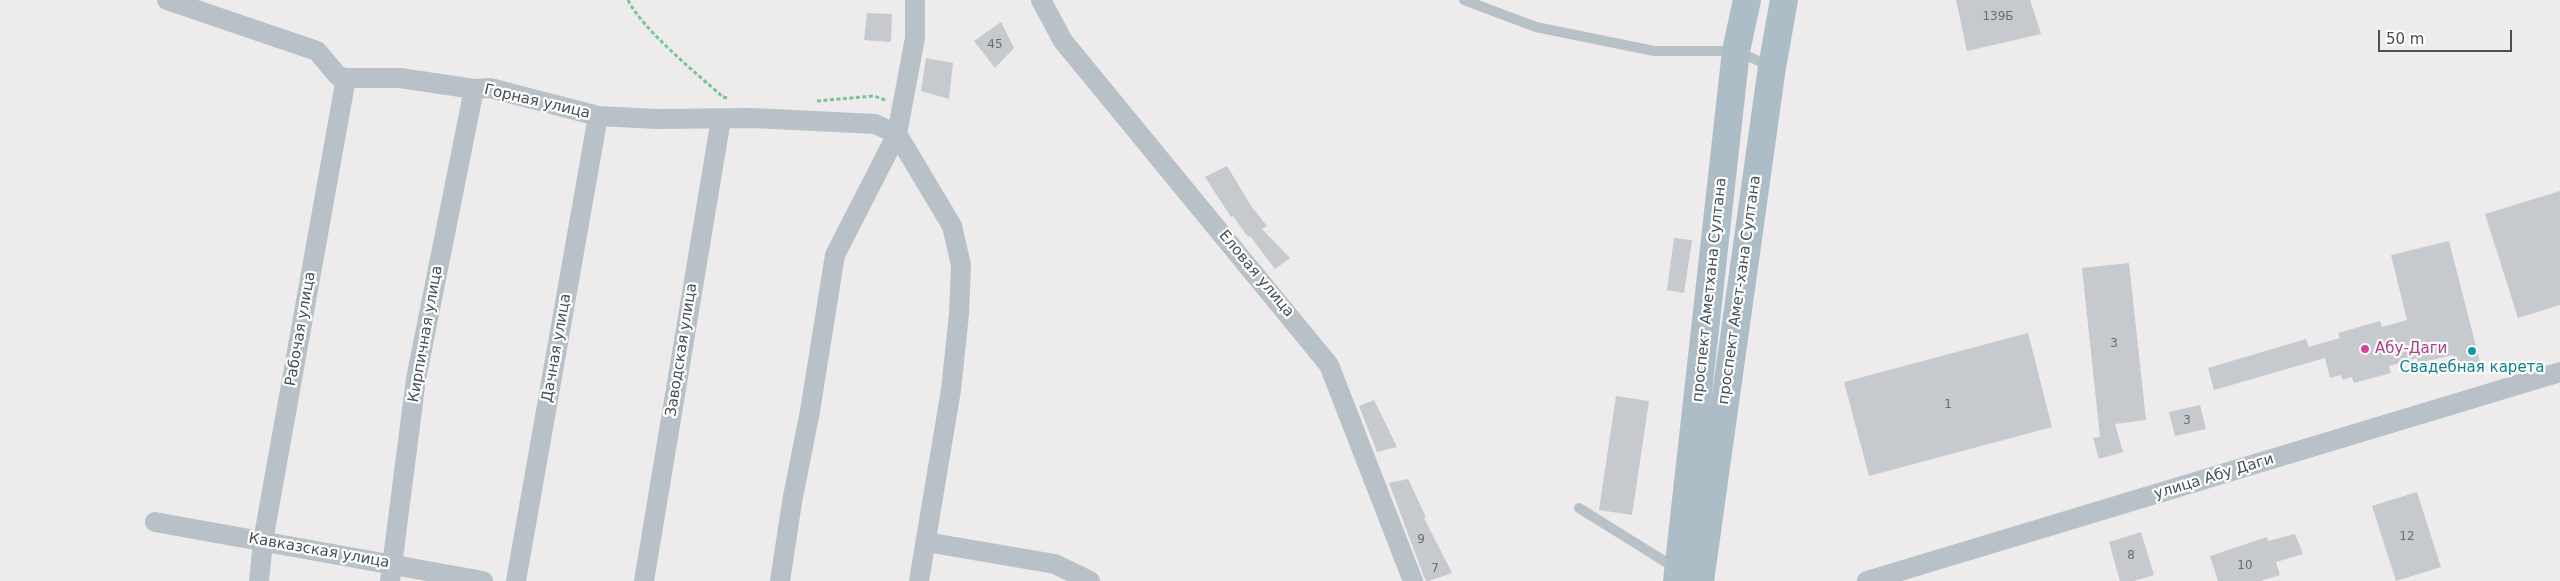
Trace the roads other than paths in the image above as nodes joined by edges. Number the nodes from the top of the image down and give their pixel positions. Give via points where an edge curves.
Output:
1 (167, 0) edge
2 (914, 0) edge
3 (1041, 0) edge
4 (1464, 0) edge
5 (1747, 0) edge
6 (1784, 0) edge
7 (1736, 51) junction
8 (1772, 67) junction
9 (346, 78) junction
10 (474, 88) junction
11 (598, 116) junction
12 (721, 120) junction
13 (898, 134) junction
14 (2560, 372) edge
15 (1579, 508) dead end
16 (155, 522) dead end
17 (263, 540) junction
18 (926, 542) junction
19 (391, 572) edge
20 (1687, 578) edge
21 (259, 581) edge
22 (483, 581) edge
23 (516, 581) edge
24 (644, 581) edge
25 (780, 581) edge
26 (919, 581) edge
27 (1090, 581) edge
28 (1413, 581) edge
29 (1867, 581) edge

1 - 9 street via 317,51 338,76
2 - 13 street via 915,38
3 - 28 street, Еловая улица via 1063,41 1329,365
4 - 7 lane via 1536,27 1654,51
5 - 7 main road, проспект Аметхана Султана
6 - 8 main road, проспект Амет-хана Султана
7 - 8 lane
7 - 20 main road, проспект Аметхана Султана
8 - 20 main road, проспект Амет-хана Султана
9 - 10 street, Горная улица via 400,78
9 - 17 street, Рабочая улица
10 - 11 street, Горная улица via 490,88
10 - 19 street, Кирпичная улица via 416,379
11 - 12 street, Горная улица
11 - 23 street, Дачная улица
12 - 13 street, Горная улица via 752,118 875,124
12 - 24 street, Заводская улица
13 - 18 street via 952,226 961,265 952,390
13 - 25 street via 835,255
14 - 29 street, улица Абу Даги
15 - 20 lane
16 - 17 street, Кавказская улица
17 - 19 street, Кавказская улица
17 - 21 street, Рабочая улица
18 - 26 street
18 - 27 street via 1055,564
19 - 22 street, Кавказская улица

